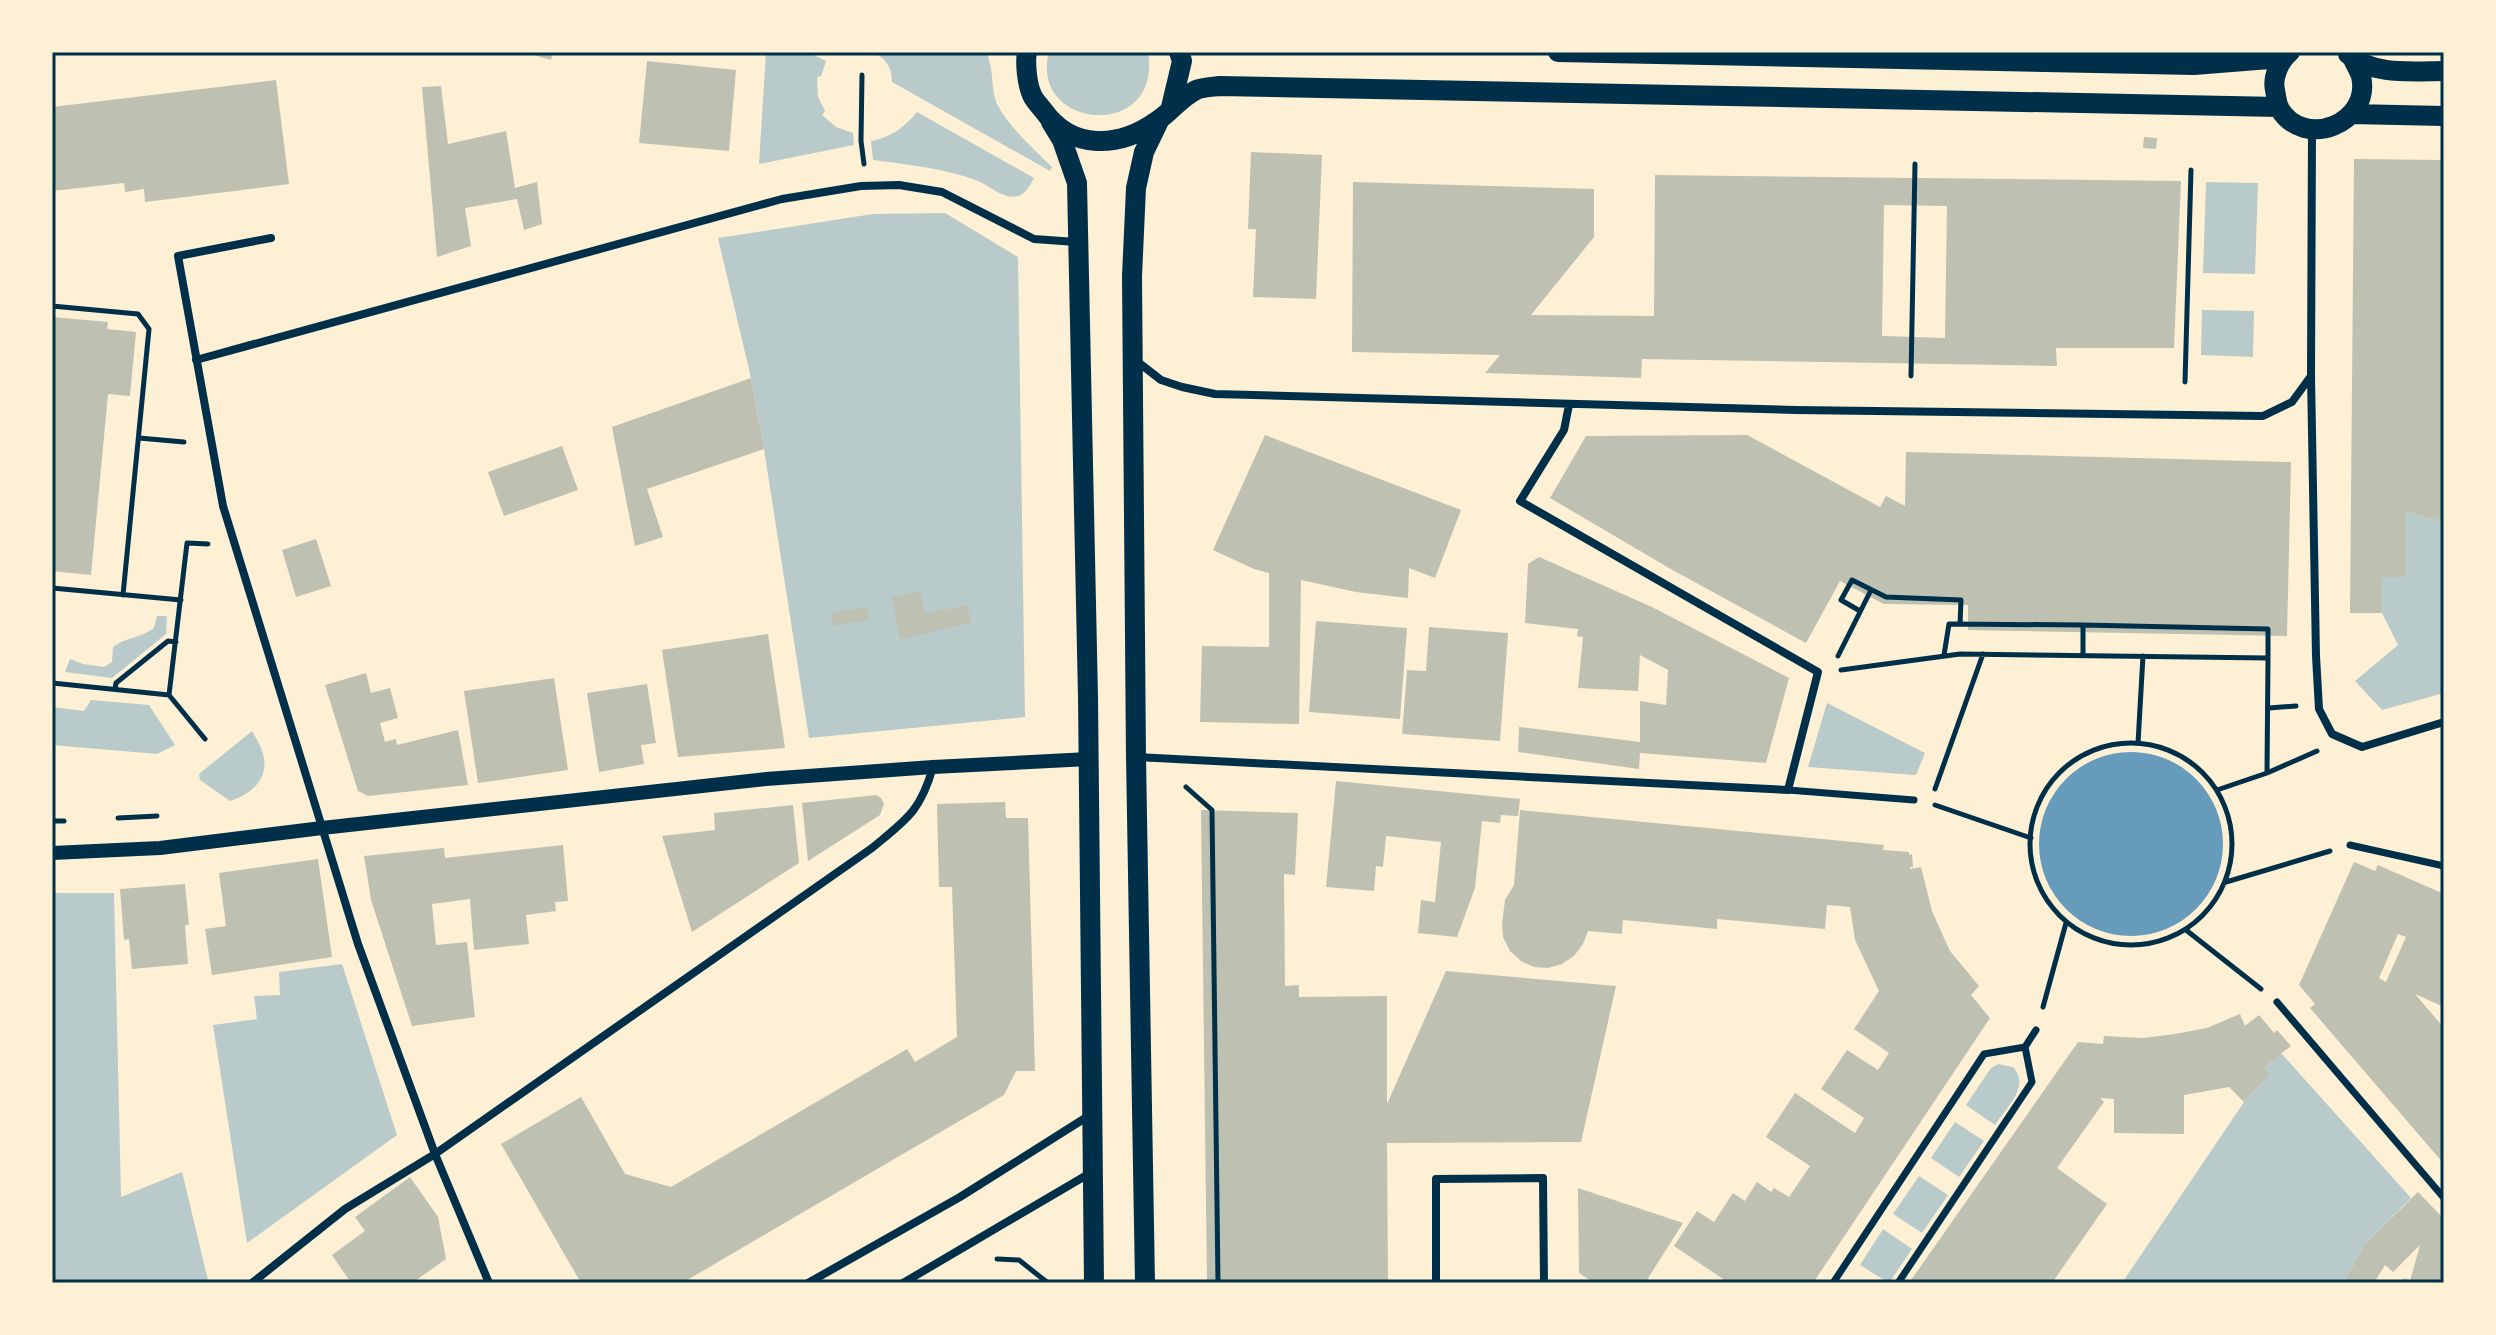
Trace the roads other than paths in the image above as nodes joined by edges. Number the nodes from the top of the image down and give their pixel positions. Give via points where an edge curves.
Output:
1 (1027, 52) edge
2 (1179, 52) edge
3 (1558, 52) edge
4 (2286, 55) edge
5 (2349, 55) edge
6 (2444, 71) edge
7 (2279, 107) junction
8 (1166, 113) junction
9 (2351, 114) junction
10 (2444, 116) edge
11 (1051, 122) junction
12 (2312, 130) junction
13 (271, 238) dead end
14 (1078, 243) junction
15 (1132, 358) junction
16 (196, 360) junction
17 (2311, 376) junction
18 (1569, 405) junction
19 (2444, 722) edge
20 (1136, 757) junction
21 (1089, 759) junction
22 (933, 767) junction
23 (1788, 790) junction
24 (1914, 800) dead end
25 (322, 828) junction
26 (2350, 845) road end
27 (52, 853) edge
28 (2444, 866) edge
29 (2277, 1002) road end
30 (2036, 1030) road end
31 (2025, 1047) junction
32 (1094, 1112) junction
33 (435, 1154) junction
34 (1094, 1171) junction
35 (2444, 1198) edge
36 (252, 1283) edge
37 (489, 1283) edge
38 (808, 1283) edge
39 (903, 1283) edge
40 (1094, 1283) edge
41 (1145, 1283) edge
42 (1436, 1283) edge
43 (1544, 1283) edge
44 (1833, 1283) edge
45 (1898, 1283) edge

1 - 11 main road via 1031,95
2 - 8 main road via 1182,61
3 - 4 main road via 2194,65
4 - 7 main road via 2273,82
5 - 6 main road via 2387,71
5 - 9 main road via 2361,77 2360,97
7 - 8 main road via 1235,86 1198,89
7 - 12 main road via 2293,123
8 - 11 main road via 1131,137 1098,142 1077,138
8 - 15 main road via 1144,152 1136,188
9 - 10 main road
9 - 12 main road via 2334,127
11 - 14 main road via 1077,183
12 - 17 street
13 - 16 street via 178,256
14 - 16 street via 1034,239 942,192 861,186 782,199
14 - 21 main road
15 - 18 street via 1161,380 1215,394
15 - 20 main road
16 - 25 street via 223,506
17 - 18 street via 2292,402 2263,416
17 - 19 street via 2319,709 2332,734 2362,747
18 - 23 street via 1564,430 1520,501 1818,672
20 - 23 street
20 - 41 main road
21 - 22 street
21 - 32 main road
22 - 25 street via 766,779
22 - 33 street via 925,795 910,816 872,848
23 - 24 street
25 - 27 street via 160,848
25 - 33 street
26 - 28 street
29 - 35 street
30 - 31 street
31 - 44 street via 1984,1054
31 - 45 street via 2032,1082
32 - 34 main road
32 - 38 street via 960,1197
33 - 36 street via 345,1209
33 - 37 street
34 - 39 street
34 - 40 main road
42 - 43 street via 1436,1179 1543,1178

